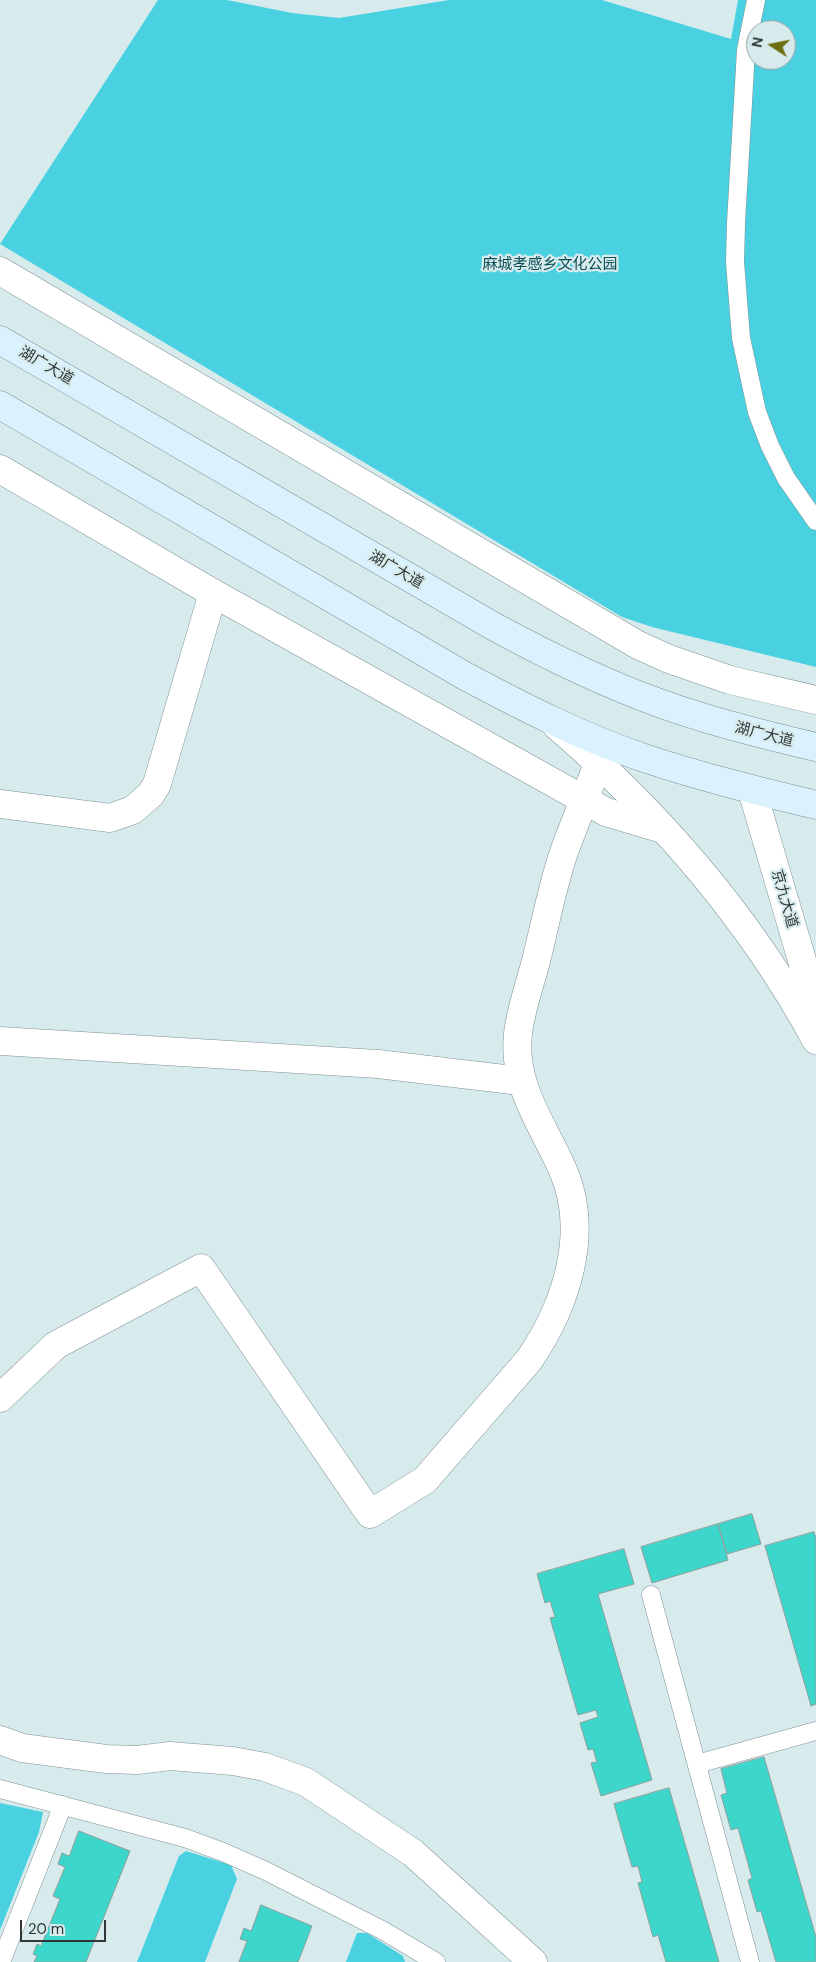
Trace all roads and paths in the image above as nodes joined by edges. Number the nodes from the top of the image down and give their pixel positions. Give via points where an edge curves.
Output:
1 (756, 0) edge
2 (0, 271) edge
3 (0, 340) edge
4 (0, 405) edge
5 (0, 469) edge
6 (816, 521) edge
7 (213, 593) junction
8 (816, 700) edge
9 (548, 718) junction
10 (816, 747) edge
11 (598, 764) junction
12 (752, 790) junction
13 (584, 800) junction
14 (0, 804) edge
15 (814, 810) edge
16 (663, 829) junction
17 (816, 1008) edge
18 (816, 1040) edge
19 (0, 1041) edge
20 (521, 1080) junction
21 (0, 1398) edge
22 (651, 1595) dead end
23 (816, 1731) edge
24 (0, 1740) edge
25 (697, 1764) junction
26 (0, 1788) edge
27 (63, 1805) junction
28 (1, 1962) edge
29 (436, 1962) edge
30 (533, 1962) edge
31 (750, 1962) edge

1 - 6 lane via 746,50 736,223 735,262 741,338 757,412 770,446 786,478
2 - 8 street via 638,645 730,680
3 - 10 main road, 湖广大道 via 548,656 662,704 727,725
4 - 9 main road via 465,676
5 - 7 street
7 - 13 street
7 - 14 street via 157,784 151,794 133,810 110,818
9 - 11 street
9 - 12 main road via 643,758
11 - 13 street
11 - 16 street
12 - 15 main road
12 - 17 street, 京九大道
13 - 16 street via 606,812
13 - 20 street via 564,853 518,1034
16 - 18 street via 764,953
19 - 20 street via 378,1064
20 - 21 street via 562,1169 572,1201 574,1245 564,1292 544,1339 529,1360 425,1480 370,1514 201,1268 56,1345
22 - 25 lane
23 - 25 lane
24 - 30 street via 22,1748 106,1759 170,1756 233,1761 264,1767 306,1782 413,1852
25 - 31 lane
26 - 27 lane
27 - 28 lane
27 - 29 lane via 185,1838 223,1852 382,1930

